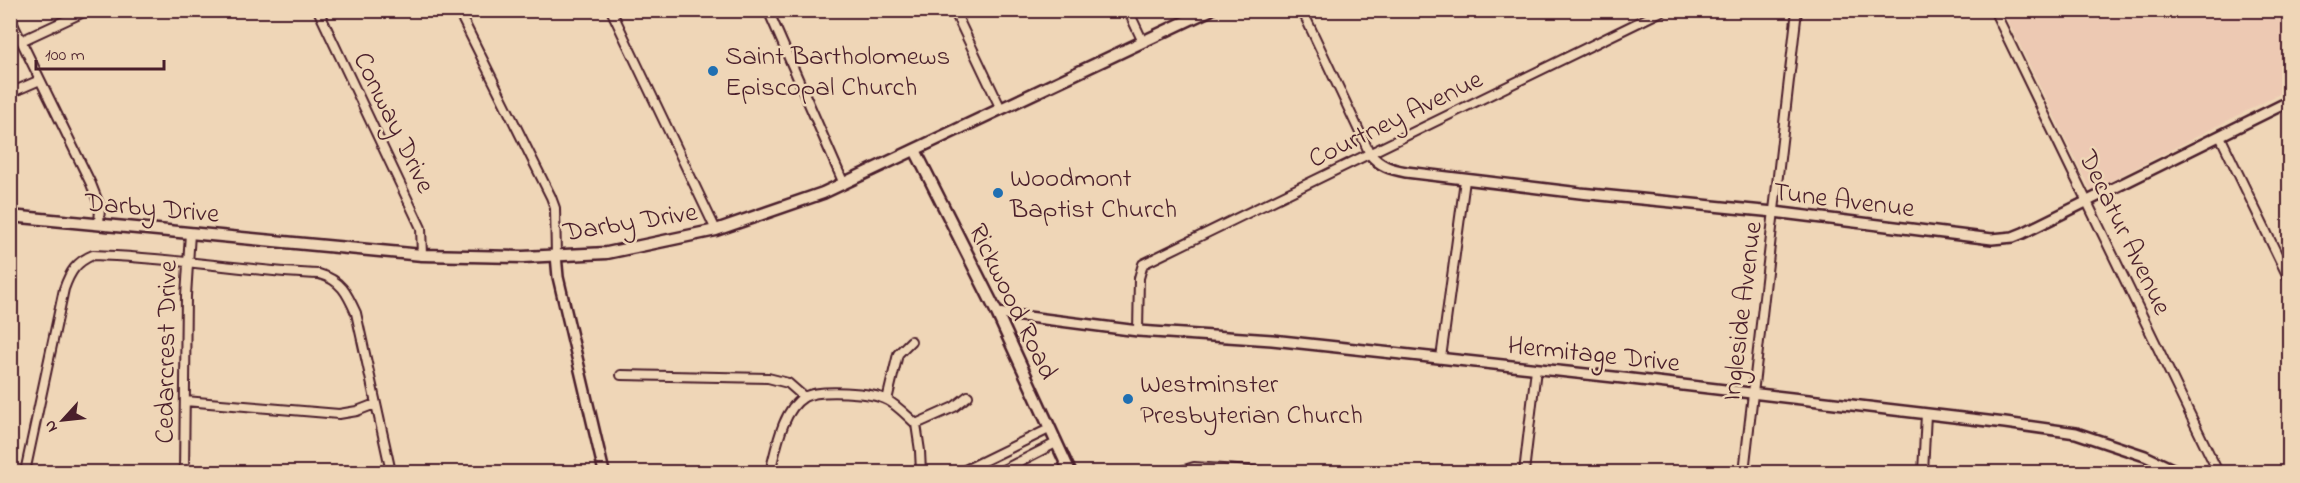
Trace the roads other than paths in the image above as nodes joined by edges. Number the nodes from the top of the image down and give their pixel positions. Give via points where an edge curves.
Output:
1 (88, 10) edge
2 (318, 10) edge
3 (458, 10) edge
4 (611, 10) edge
5 (768, 10) edge
6 (954, 10) edge
7 (1128, 10) edge
8 (1210, 10) edge
9 (1302, 10) edge
10 (1664, 10) edge
11 (1797, 10) edge
12 (1994, 10) edge
13 (10, 18) edge
14 (21, 41) junction
15 (1143, 42) junction
16 (40, 80) junction
17 (10, 93) edge
18 (2289, 101) edge
19 (1001, 109) junction
20 (2220, 136) junction
21 (915, 150) junction
22 (1370, 154) junction
23 (1465, 180) junction
24 (844, 184) junction
25 (2088, 202) junction
26 (1774, 212) junction
27 (10, 216) edge
28 (99, 225) junction
29 (716, 230) junction
30 (190, 233) junction
31 (422, 255) junction
32 (556, 255) junction
33 (188, 261) junction
34 (2289, 281) edge
35 (997, 313) junction
36 (1138, 331) junction
37 (911, 341) dead end
38 (1441, 358) junction
39 (1536, 369) junction
40 (621, 375) dead end
41 (1753, 393) junction
42 (968, 396) dead end
43 (804, 397) junction
44 (887, 400) junction
45 (185, 401) junction
46 (375, 404) junction
47 (1926, 414) junction
48 (916, 424) junction
49 (1049, 429) junction
50 (1056, 443) junction
51 (25, 472) edge
52 (184, 472) edge
53 (391, 472) edge
54 (604, 472) edge
55 (770, 472) edge
56 (921, 472) edge
57 (961, 472) edge
58 (999, 472) edge
59 (1070, 472) edge
60 (1178, 472) edge
61 (1266, 472) edge
62 (1524, 472) edge
63 (1744, 472) edge
64 (1923, 472) edge
65 (2179, 472) edge
66 (2218, 472) edge

1 - 14 street
2 - 31 street, Conway Drive via 421,228
3 - 32 street via 551,197 555,208
4 - 29 street
5 - 24 street
6 - 19 street
7 - 15 street
8 - 15 main road, Darby Drive
9 - 22 street
10 - 22 street, Courtney Avenue
11 - 26 street, Ingleside Avenue
12 - 25 street, Decatur Avenue
13 - 14 street
14 - 16 street
15 - 19 main road, Darby Drive
16 - 17 street
16 - 28 street via 91,184 100,207
18 - 20 street, Tune Avenue
19 - 21 main road, Darby Drive
20 - 25 street, Tune Avenue
20 - 34 street
21 - 24 main road, Darby Drive
21 - 35 main road, Rickwood Road
22 - 23 street, Tune Avenue via 1388,169
22 - 36 street, Courtney Avenue via 1143,264
23 - 26 street, Tune Avenue
23 - 38 street
24 - 29 main road, Darby Drive
25 - 26 street, Tune Avenue via 2013,237 1992,239
25 - 66 street, Decatur Avenue
26 - 41 street, Ingleside Avenue
27 - 28 main road, Darby Drive
28 - 30 main road, Darby Drive
29 - 32 main road, Darby Drive via 607,253
30 - 31 main road, Darby Drive
30 - 33 street, Cedarcrest Drive
31 - 32 main road, Darby Drive
32 - 54 street
33 - 45 street, Cedarcrest Drive
33 - 46 street via 319,274 340,283 356,313
33 - 51 street via 93,255 74,267 62,300
35 - 36 street, Hermitage Drive
35 - 49 main road, Rickwood Road
36 - 38 street, Hermitage Drive
37 - 44 street via 898,354
38 - 39 street, Hermitage Drive
39 - 41 street, Hermitage Drive
39 - 62 street
40 - 43 street via 768,378 788,383
41 - 47 street, Hermitage Drive
41 - 63 street, Ingleside Avenue
42 - 48 street via 954,407
43 - 44 street via 832,392
43 - 55 street via 782,428
44 - 48 street
45 - 46 street via 339,414
45 - 52 street, Cedarcrest Drive
46 - 53 street
47 - 64 street
47 - 65 street, Hermitage Drive via 2076,433
48 - 56 street
49 - 50 main road, Rickwood Road
49 - 57 street
50 - 58 street
50 - 59 main road, Rickwood Road
60 - 61 street via 1213,468

